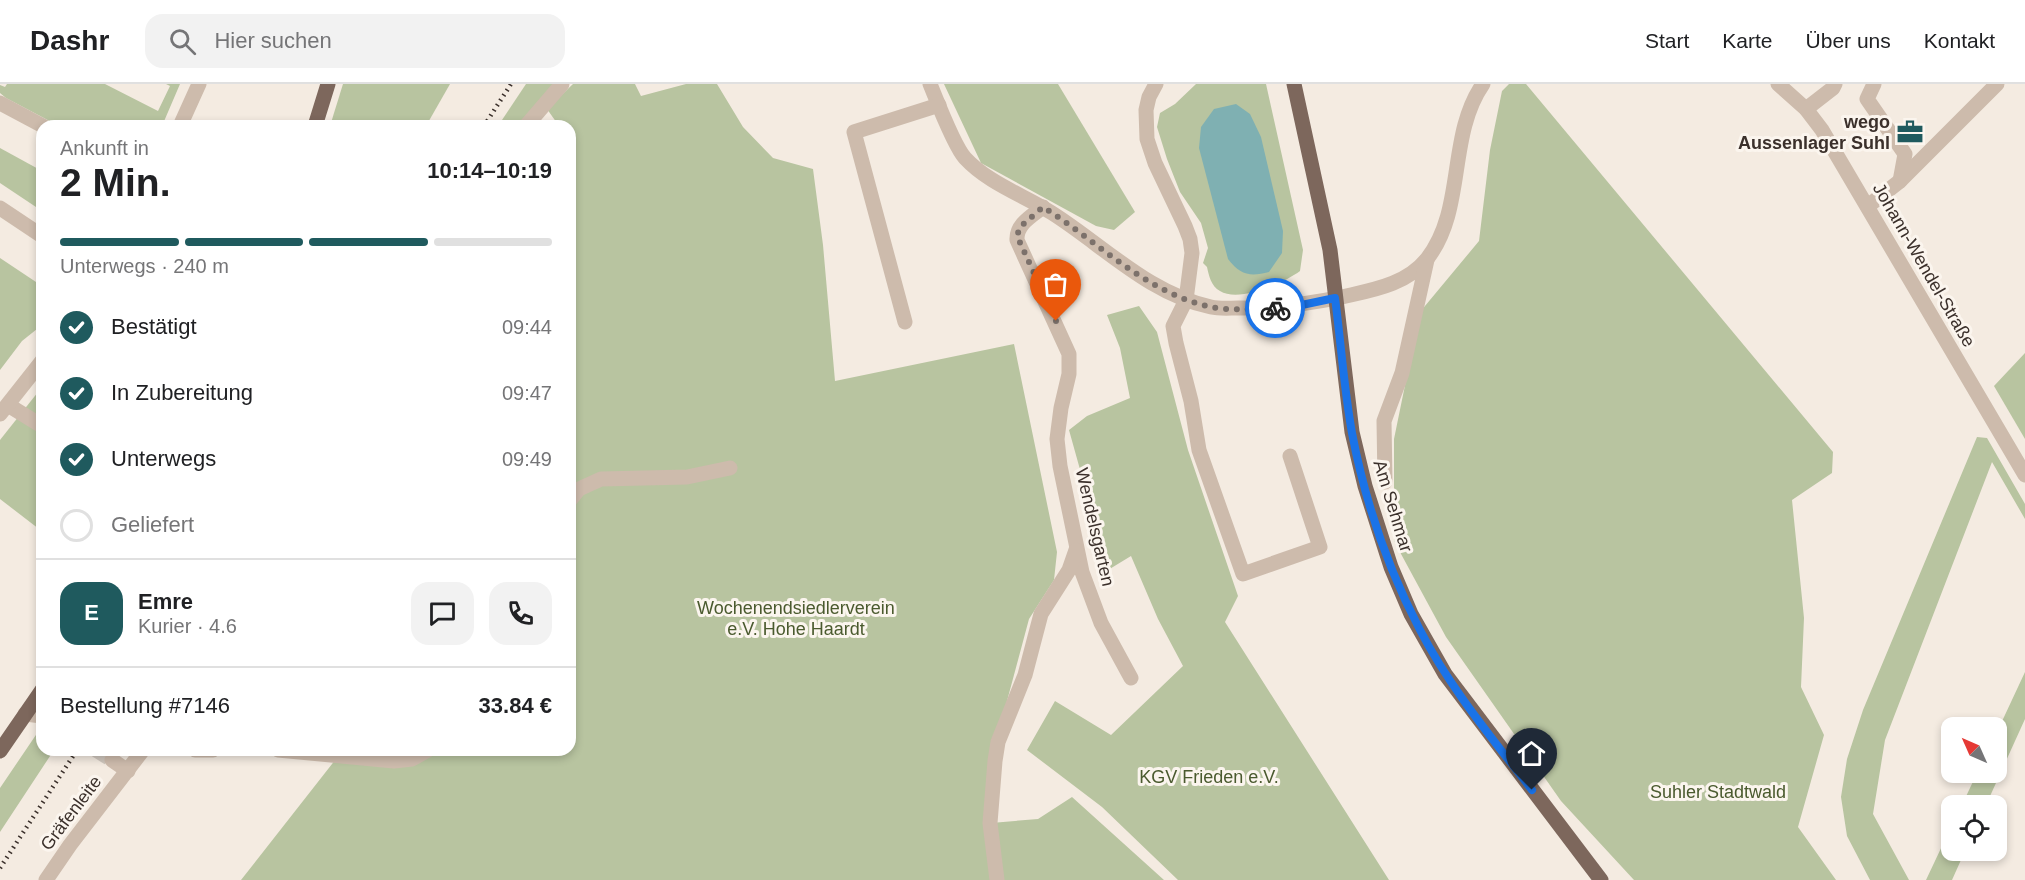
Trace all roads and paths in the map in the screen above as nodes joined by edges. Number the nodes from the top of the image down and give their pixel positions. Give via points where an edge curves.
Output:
1 (199, 84) edge
2 (327, 84) edge
3 (562, 84) edge
4 (930, 84) edge
5 (1156, 84) edge
6 (1294, 84) edge
7 (1483, 84) edge
8 (1778, 84) edge
9 (1835, 84) edge
10 (1874, 84) edge
11 (1997, 84) edge
12 (0, 103) edge
13 (939, 105) junction
14 (1806, 109) junction
15 (183, 120) edge
16 (317, 120) edge
17 (531, 120) edge
18 (36, 122) edge
19 (1900, 181) junction
20 (1868, 206) junction
21 (1043, 207) junction
22 (0, 208) edge
23 (36, 232) edge
24 (1426, 260) junction
25 (1335, 298) junction
26 (1186, 300) junction
27 (905, 322) dead end
28 (36, 369) edge
29 (4, 409) edge
30 (36, 423) edge
31 (1290, 456) dead end
32 (730, 468) dead end
33 (2025, 475) edge
34 (1385, 482) dead end
35 (576, 493) edge
36 (1076, 548) junction
37 (1131, 678) dead end
38 (36, 698) edge
39 (25, 714) junction
40 (36, 715) edge
41 (0, 751) edge
42 (139, 756) edge
43 (342, 756) edge
44 (417, 756) edge
45 (112, 760) tunnel mouth
46 (128, 771) junction
47 (46, 880) edge
48 (997, 880) edge
49 (1601, 880) edge

1 - 15 street
2 - 16 main road
3 - 17 street
4 - 13 street
5 - 26 street via 1146,110 1148,139 1190,239
6 - 25 main road, Am Sehmar via 1330,250
7 - 24 street via 1467,117 1443,231
8 - 14 street, Johann-Wendel-Straße
9 - 14 street
10 - 19 street via 1867,99 1905,154
11 - 19 street
12 - 18 street
13 - 21 street via 962,155 979,172
13 - 27 street via 854,132
14 - 20 street, Johann-Wendel-Straße
19 - 20 street
20 - 33 street, Johann-Wendel-Straße
21 - 26 street via 1150,282
21 - 36 street, Wendelsgarten via 1020,227 1017,236 1069,354 1057,439
22 - 23 street
24 - 25 street via 1407,277 1381,288
24 - 34 street via 1402,373 1384,421
25 - 26 street via 1254,309 1213,308
25 - 49 main road, Am Sehmar via 1352,432 1380,536 1405,602 1457,691
26 - 31 street via 1173,326 1176,344 1199,450 1243,574 1320,546
28 - 29 street
29 - 30 street
32 - 35 street via 687,477 602,479
36 - 37 street, Wendelsgarten via 1101,623
36 - 48 street via 1069,570 1041,614 1025,675 998,742 990,824
38 - 39 main road
39 - 40 street
39 - 41 main road
42 - 46 street, Gräfenleite
43 - 44 street via 394,761
45 - 46 street, Gräfenleite
46 - 47 street, Gräfenleite

